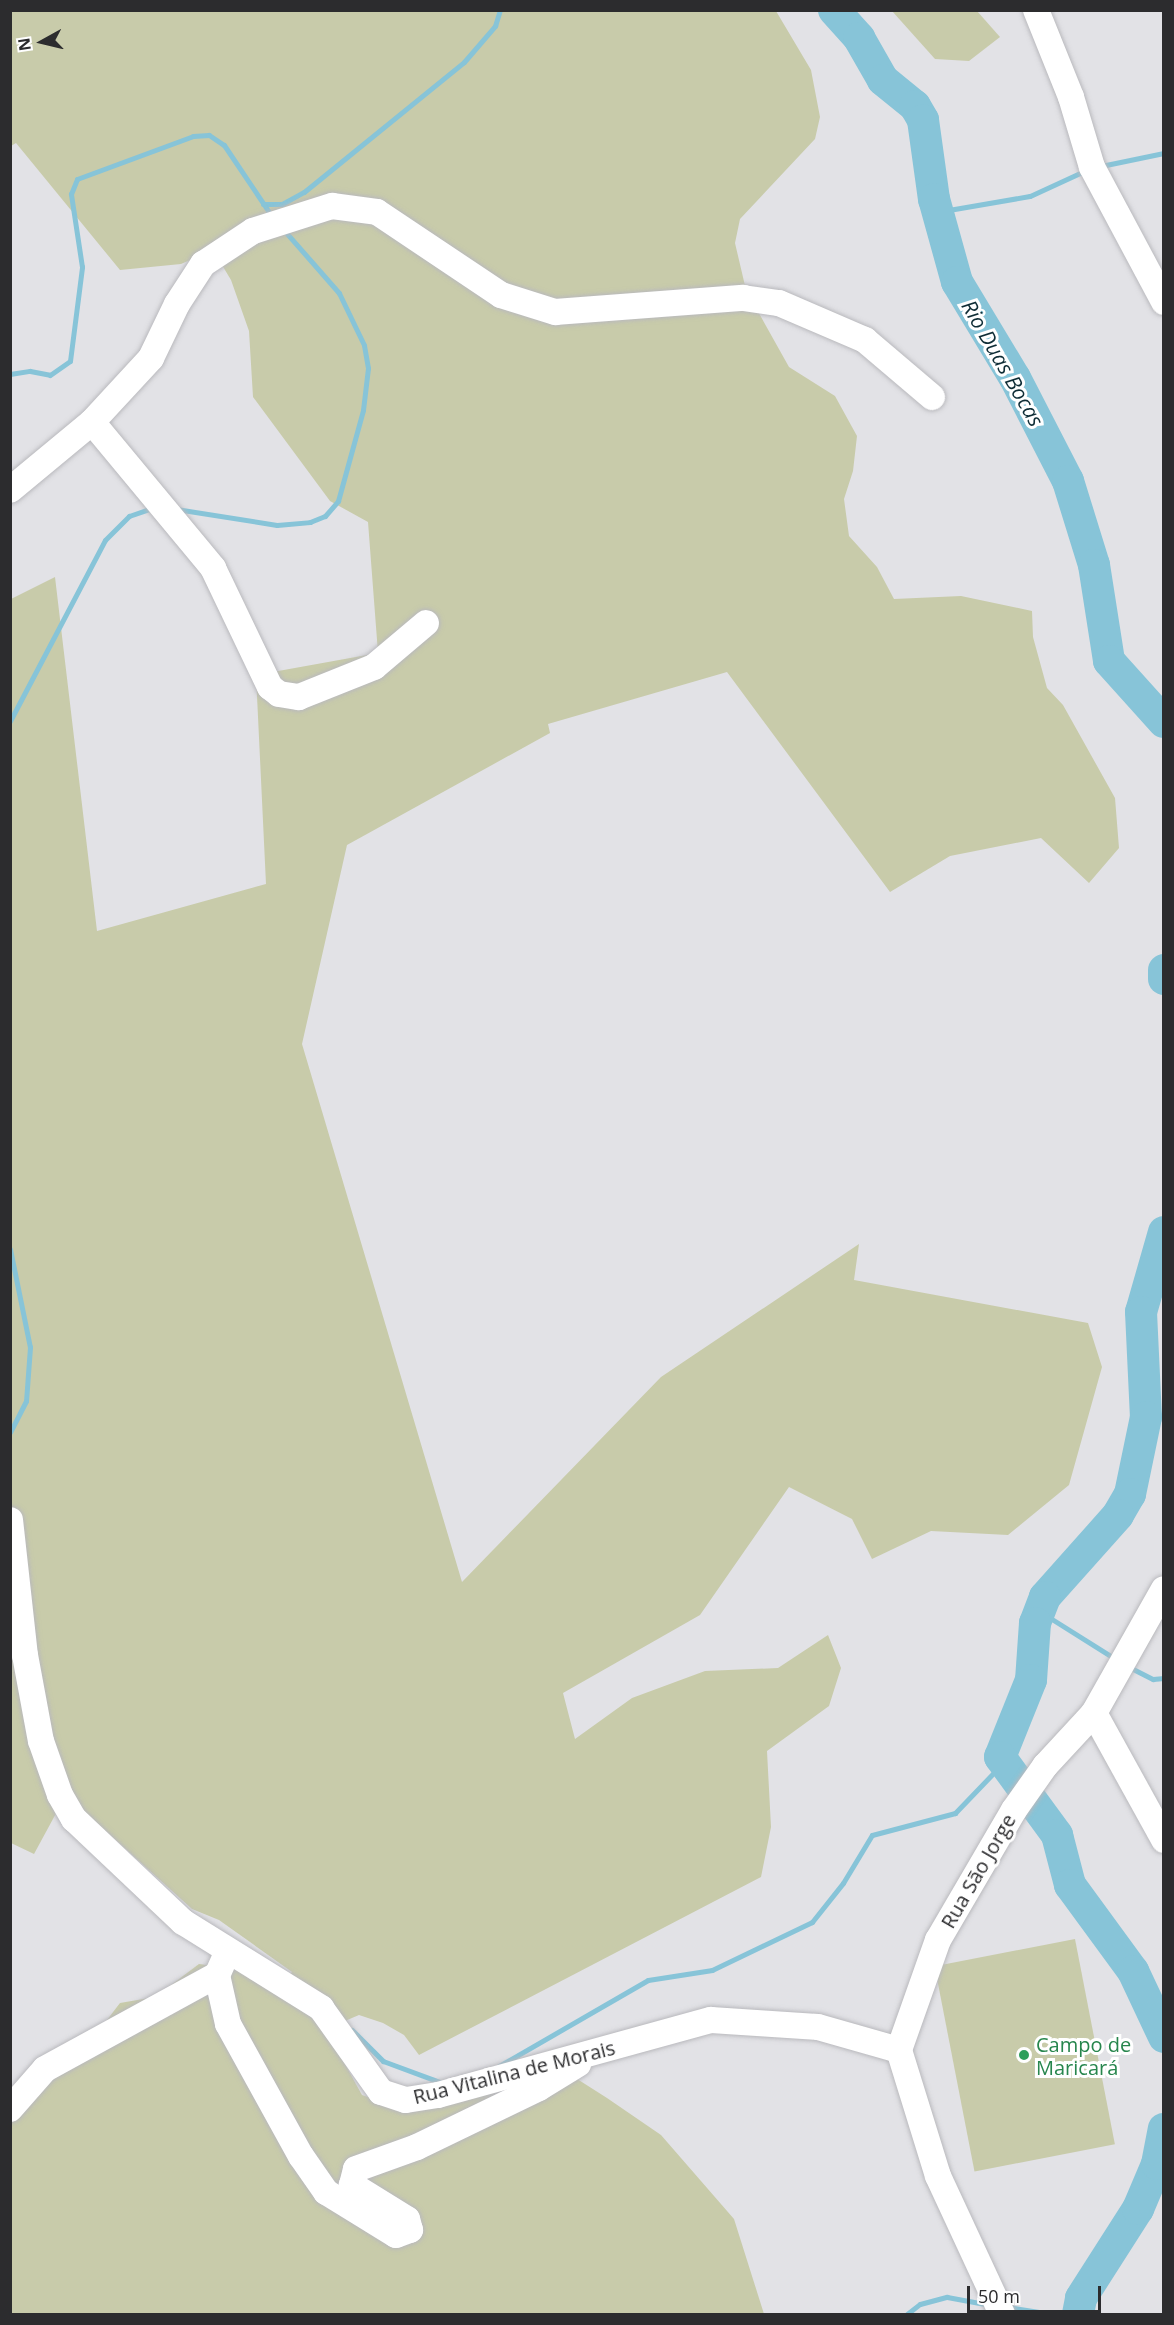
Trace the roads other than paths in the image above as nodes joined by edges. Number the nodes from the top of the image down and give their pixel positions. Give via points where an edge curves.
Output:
1 (1036, 10) edge
2 (1164, 302) edge
3 (932, 397) dead end
4 (92, 422) junction
5 (10, 490) edge
6 (426, 623) dead end
7 (10, 1520) edge
8 (1164, 1589) edge
9 (1094, 1713) junction
10 (1164, 1840) edge
11 (222, 1964) junction
12 (899, 2050) junction
13 (598, 2051) junction
14 (10, 2109) edge
15 (1002, 2314) edge

1 - 2 street via 1071,97 1092,167
3 - 4 street via 865,340 779,303 743,298 555,312 501,295 377,212 332,206 253,231 203,264 177,304 151,358
4 - 5 street
4 - 6 street via 213,568 270,687 279,694 298,697 374,667
7 - 11 street, Rua Vitalina de Morais via 25,1655 42,1741 60,1795 74,1819
8 - 9 street, Rua São Jorge
9 - 10 street
9 - 12 street, Rua São Jorge via 1045,1766 1014,1810 938,1940
11 - 13 street, Rua Vitalina de Morais via 276,1977 321,2008 374,2086 392,2098 438,2095
11 - 13 street via 228,2024 307,2165 326,2192 402,2236 410,2230 407,2219 352,2185 356,2169 417,2146 539,2088
11 - 14 street via 45,2069
12 - 13 street, Rua Vitalina de Morais via 818,2027 734,2019 690,2025
12 - 15 street via 938,2176

